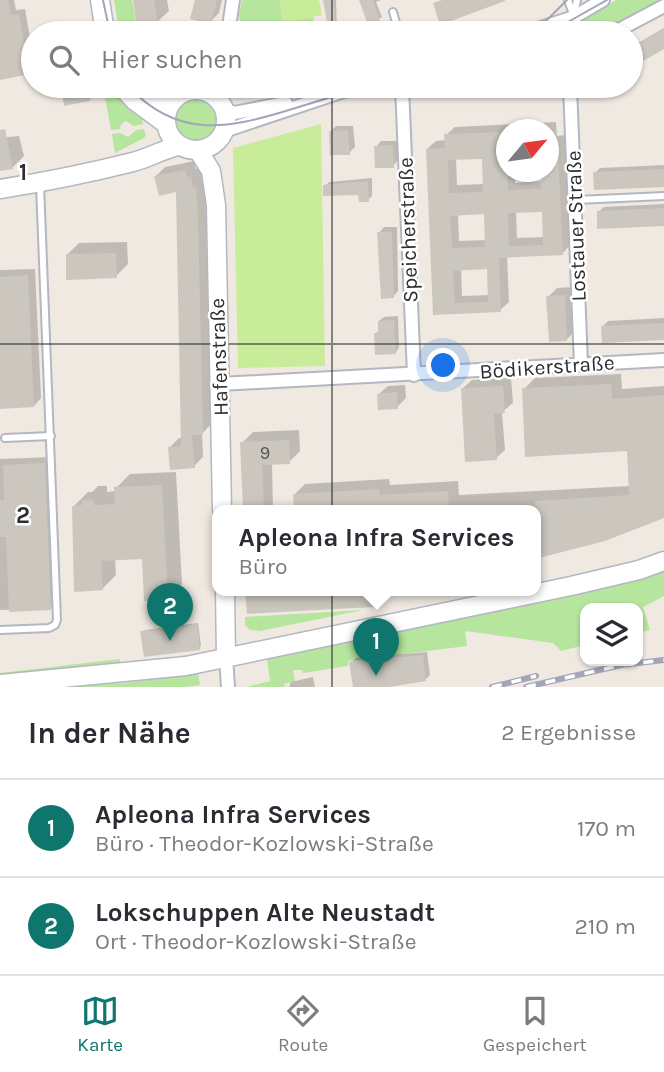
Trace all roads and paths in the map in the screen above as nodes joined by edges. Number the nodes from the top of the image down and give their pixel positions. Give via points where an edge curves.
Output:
1 (100, 0) edge
2 (233, 0) edge
3 (568, 0) edge
4 (577, 0) edge
5 (603, 0) edge
6 (664, 6) edge
7 (393, 12) dead end
8 (104, 21) edge
9 (230, 21) edge
10 (396, 21) edge
11 (566, 21) edge
12 (567, 21) edge
13 (571, 21) edge
14 (636, 21) edge
15 (132, 98) edge
16 (154, 98) edge
17 (176, 98) edge
18 (320, 98) edge
19 (402, 98) edge
20 (571, 98) edge
21 (221, 99) edge
22 (173, 100) junction
23 (314, 100) junction
24 (166, 125) junction
25 (220, 137) junction
26 (179, 146) junction
27 (198, 150) junction
28 (115, 166) junction
29 (40, 183) junction
30 (0, 189) edge
31 (664, 196) edge
32 (576, 200) junction
33 (216, 205) junction
34 (664, 360) edge
35 (581, 366) junction
36 (414, 375) junction
37 (220, 384) junction
38 (51, 436) junction
39 (5, 438) dead end
40 (222, 505) edge
41 (664, 561) edge
42 (541, 592) edge
43 (225, 596) edge
44 (522, 596) edge
45 (0, 621) edge
46 (0, 630) edge
47 (226, 657) junction
48 (0, 684) edge
49 (228, 687) edge

1 - 8 street
2 - 9 street
3 - 11 lane
4 - 12 lane
5 - 13 street
6 - 14 street
7 - 10 lane
15 - 24 street
16 - 22 street
17 - 22 street
18 - 23 street
19 - 36 street, Speicherstraße
20 - 32 street, Lostauer Straße
21 - 23 street via 234,113
21 - 25 street via 226,121
22 - 24 street
23 - 25 street
24 - 26 street
24 - 28 street via 145,149
25 - 27 street
25 - 33 street, Hafenstraße via 222,167
26 - 27 street
26 - 28 street
27 - 33 street, Hafenstraße via 210,167
28 - 29 street
29 - 30 street
29 - 38 lane
31 - 32 lane
32 - 35 street, Lostauer Straße
33 - 37 street, Hafenstraße
34 - 35 street, Bödikerstraße
35 - 36 street, Bödikerstraße
36 - 37 street, Bödikerstraße
37 - 40 street, Hafenstraße
38 - 39 lane
38 - 46 lane via 57,620 49,628
41 - 42 street
43 - 47 street
44 - 47 street
45 - 46 lane
47 - 48 street via 186,666
47 - 49 street

